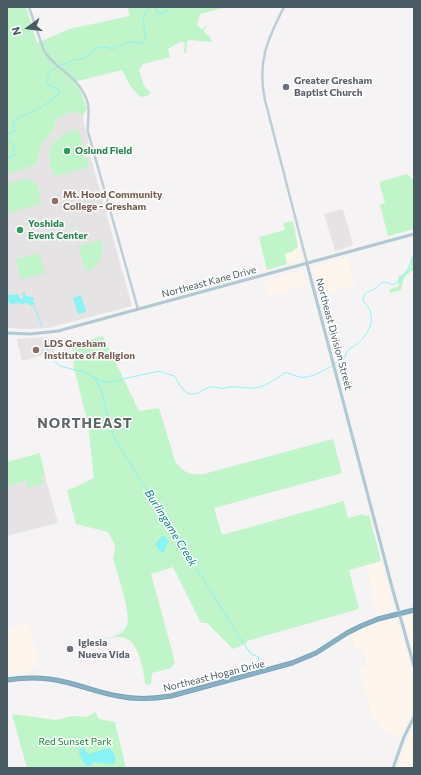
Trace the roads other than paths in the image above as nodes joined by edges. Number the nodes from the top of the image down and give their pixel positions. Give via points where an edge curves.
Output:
1 (29, 7) edge
2 (284, 7) edge
3 (414, 234) edge
4 (307, 264) junction
5 (138, 309) junction
6 (7, 333) edge
7 (414, 610) edge
8 (399, 614) junction
9 (414, 666) edge
10 (7, 680) edge
11 (414, 717) edge
12 (393, 768) edge

1 - 5 street via 42,49 77,83 88,104 88,132
2 - 4 street, Northeast Division Street via 265,47 262,81
3 - 4 main road, Northeast Kane Drive
4 - 5 main road, Northeast Kane Drive
4 - 8 main road, Northeast Division Street
5 - 6 main road, Northeast Kane Drive via 50,332
7 - 8 highway, Northeast Hogan Drive
8 - 9 main road, Northeast Division Street
8 - 10 highway, Northeast Hogan Drive via 358,627 316,653 292,663 171,696 128,698 52,679
11 - 12 main road

